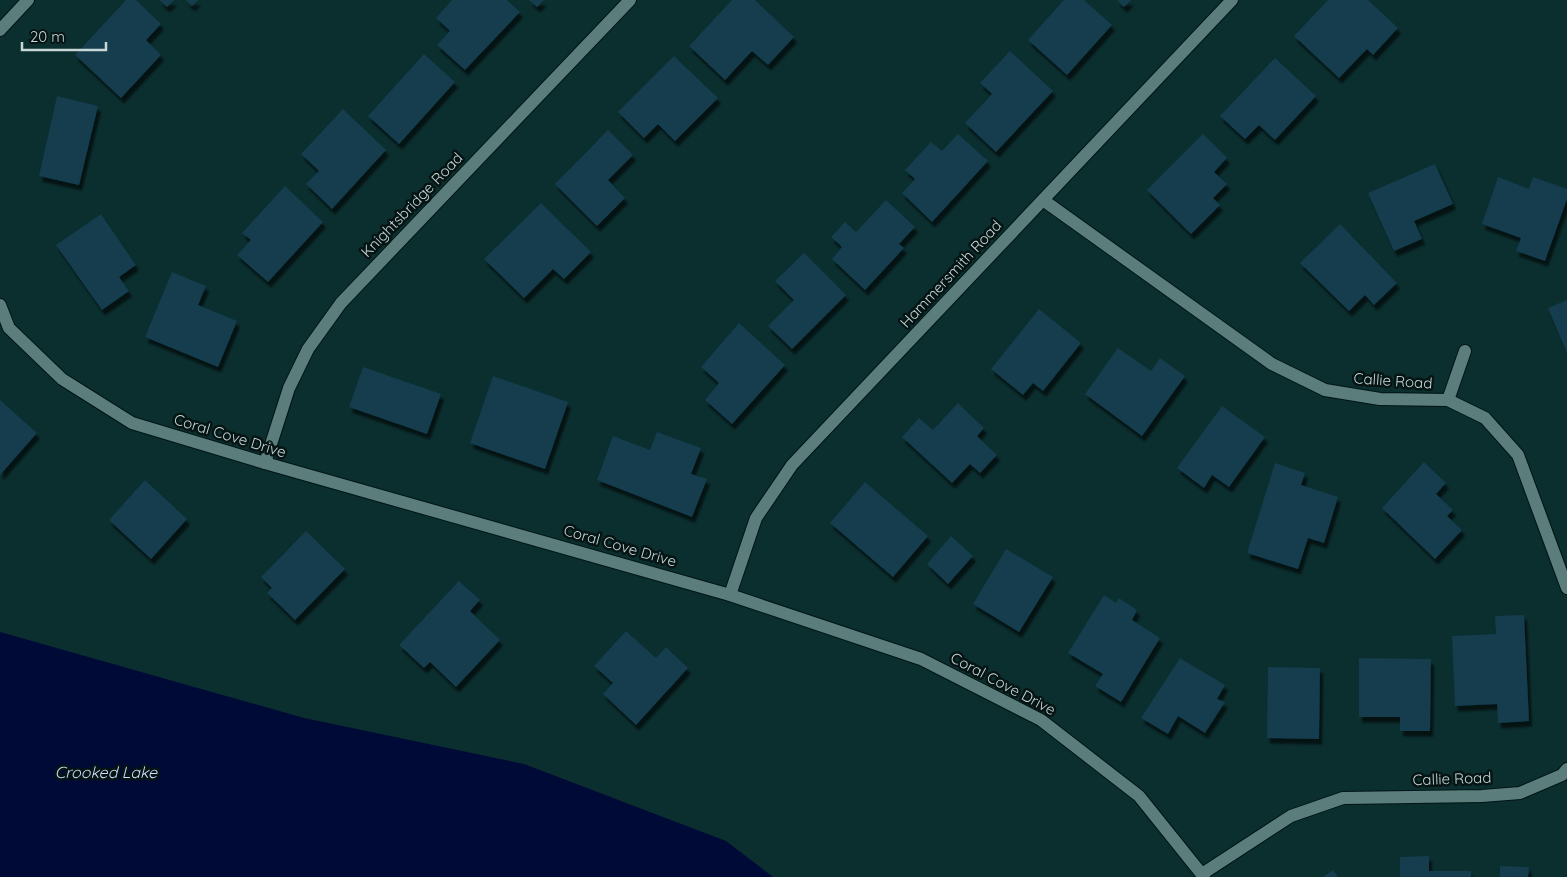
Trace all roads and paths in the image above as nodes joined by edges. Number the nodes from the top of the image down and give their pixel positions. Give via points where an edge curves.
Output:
1 (28, 0) edge
2 (630, 0) edge
3 (1232, 0) edge
4 (0, 30) edge
5 (1043, 200) junction
6 (0, 305) edge
7 (1465, 351) dead end
8 (1448, 400) junction
9 (265, 464) junction
10 (1567, 588) edge
11 (730, 595) junction
12 (1567, 769) edge
13 (1203, 875) edge

1 - 4 street
2 - 9 street, Knightsbridge Road via 341,303 308,349 292,380
3 - 5 street, Hammersmith Road
5 - 8 street, Callie Road via 1272,364 1325,390 1380,399
5 - 11 street, Hammersmith Road via 792,466 756,518
6 - 9 street, Coral Cove Drive via 9,328 62,379 132,423
7 - 8 street
8 - 10 street, Callie Road via 1485,418 1518,455
9 - 11 street, Coral Cove Drive
11 - 13 street, Coral Cove Drive via 921,659 1041,720 1139,796
12 - 13 street, Callie Road via 1562,775 1520,793 1343,798 1291,816

